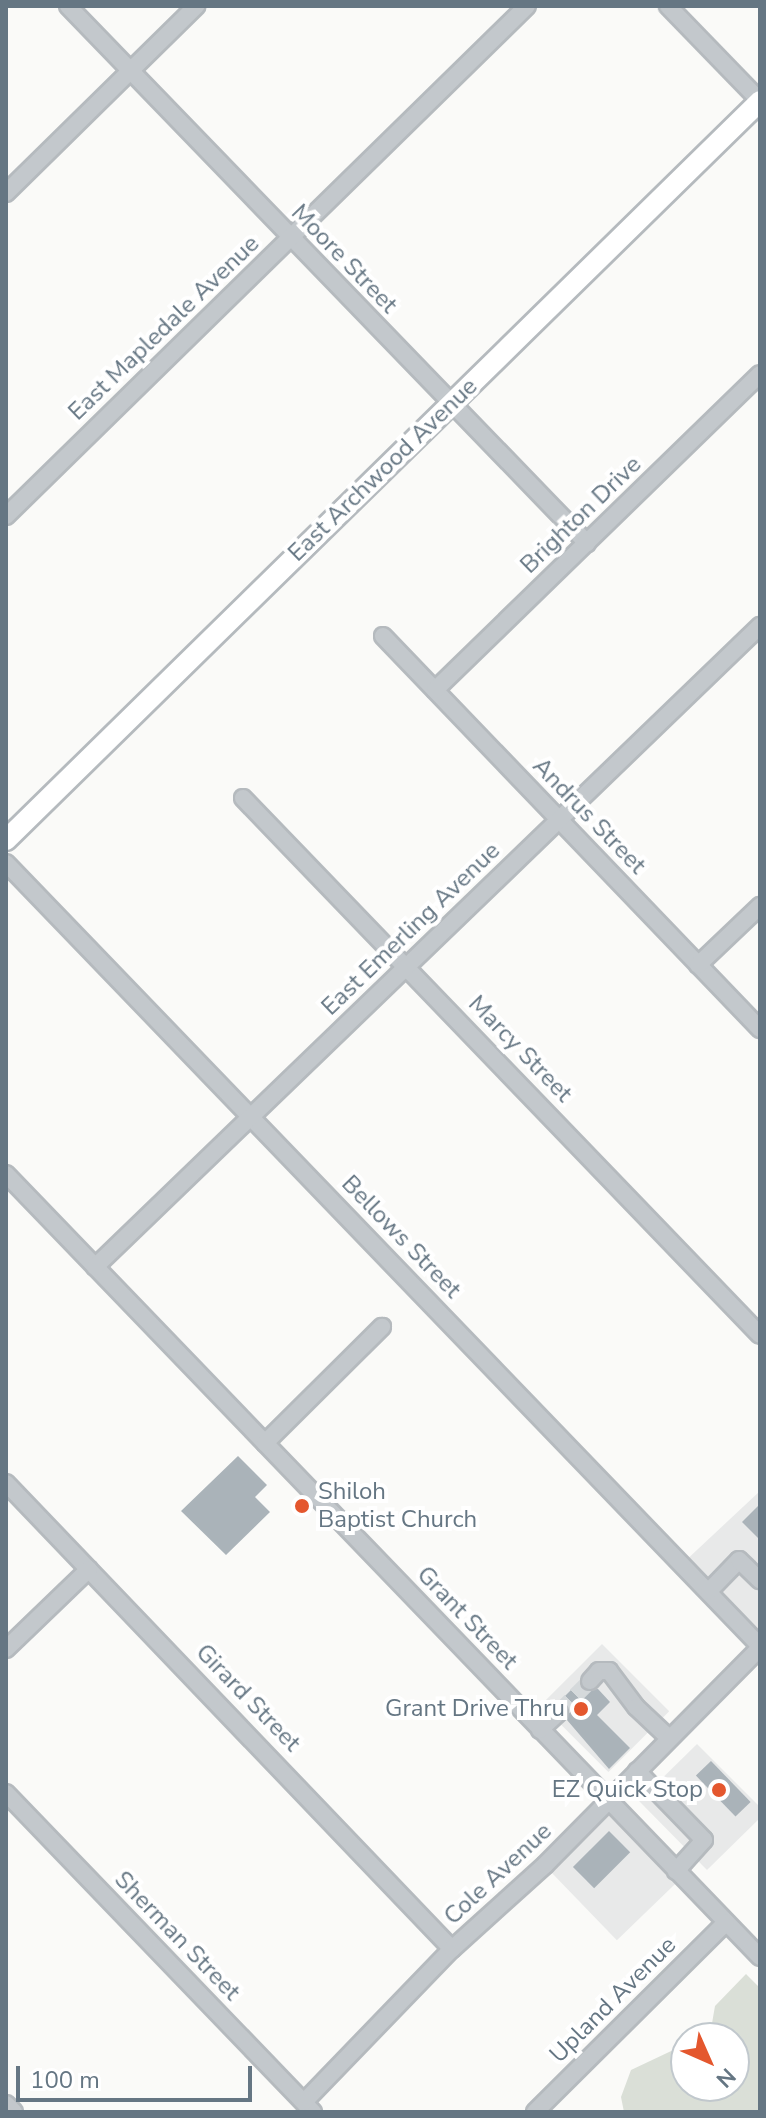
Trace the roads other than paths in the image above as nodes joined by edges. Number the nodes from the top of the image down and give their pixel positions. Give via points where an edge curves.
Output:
1 (68, 6) edge
2 (196, 6) edge
3 (527, 6) edge
4 (668, 6) edge
5 (130, 71) junction
6 (760, 101) edge
7 (6, 193) edge
8 (290, 238) junction
9 (760, 374) edge
10 (451, 403) junction
11 (6, 516) edge
12 (587, 543) junction
13 (760, 626) edge
14 (383, 636) dead end
15 (435, 690) junction
16 (243, 798) dead end
17 (559, 820) junction
18 (6, 840) edge
19 (6, 863) edge
20 (760, 906) edge
21 (698, 965) junction
22 (407, 966) junction
23 (760, 1029) edge
24 (251, 1116) junction
25 (6, 1174) edge
26 (95, 1267) junction
27 (382, 1327) dead end
28 (760, 1335) edge
29 (265, 1443) junction
30 (6, 1483) edge
31 (89, 1569) junction
32 (760, 1580) edge
33 (709, 1591) junction
34 (760, 1647) edge
35 (6, 1649) edge
36 (590, 1681) dead end
37 (559, 1712) tunnel mouth
38 (540, 1730) junction
39 (669, 1738) junction
40 (637, 1771) junction
41 (6, 1793) edge
42 (608, 1800) junction
43 (676, 1871) junction
44 (726, 1922) junction
45 (452, 1949) junction
46 (760, 1957) edge
47 (6, 2104) edge
48 (309, 2107) edge
49 (14, 2112) edge
50 (535, 2112) edge

1 - 5 street, Moore Street
2 - 5 street
3 - 8 street, East Mapledale Avenue
4 - 6 street
5 - 7 street
5 - 8 street, Moore Street
6 - 10 main road, East Archwood Avenue
8 - 10 street, Moore Street
8 - 11 street, East Mapledale Avenue
9 - 12 street, Brighton Drive
10 - 12 street, Moore Street
10 - 18 main road, East Archwood Avenue
12 - 15 street, Brighton Drive
13 - 17 street, East Emerling Avenue
14 - 15 street, Andrus Street
15 - 17 street, Andrus Street
16 - 22 street, Marcy Street
17 - 21 street, Andrus Street
17 - 22 street, East Emerling Avenue
19 - 24 street, Bellows Street
20 - 21 street
21 - 23 street, Andrus Street
22 - 24 street, East Emerling Avenue
22 - 28 street, Marcy Street
24 - 26 street, East Emerling Avenue
24 - 33 street, Bellows Street
25 - 26 street, Grant Street
26 - 29 street, Grant Street
27 - 29 street
29 - 38 street, Grant Street
30 - 31 street, Girard Street
31 - 35 street
31 - 45 street, Girard Street
32 - 33 street via 739,1560
33 - 34 street, Bellows Street
34 - 39 street, Cole Avenue
36 - 39 street via 599,1671 609,1671
37 - 38 street
38 - 42 street, Grant Street
39 - 40 street, Cole Avenue
40 - 42 street, Cole Avenue
40 - 43 street via 704,1840
41 - 48 street, Sherman Street
42 - 43 street, Grant Street
42 - 45 street, Cole Avenue
43 - 44 street, Grant Street
44 - 46 street, Grant Street
44 - 50 street, Upland Avenue
45 - 48 street, Cole Avenue
47 - 49 street

